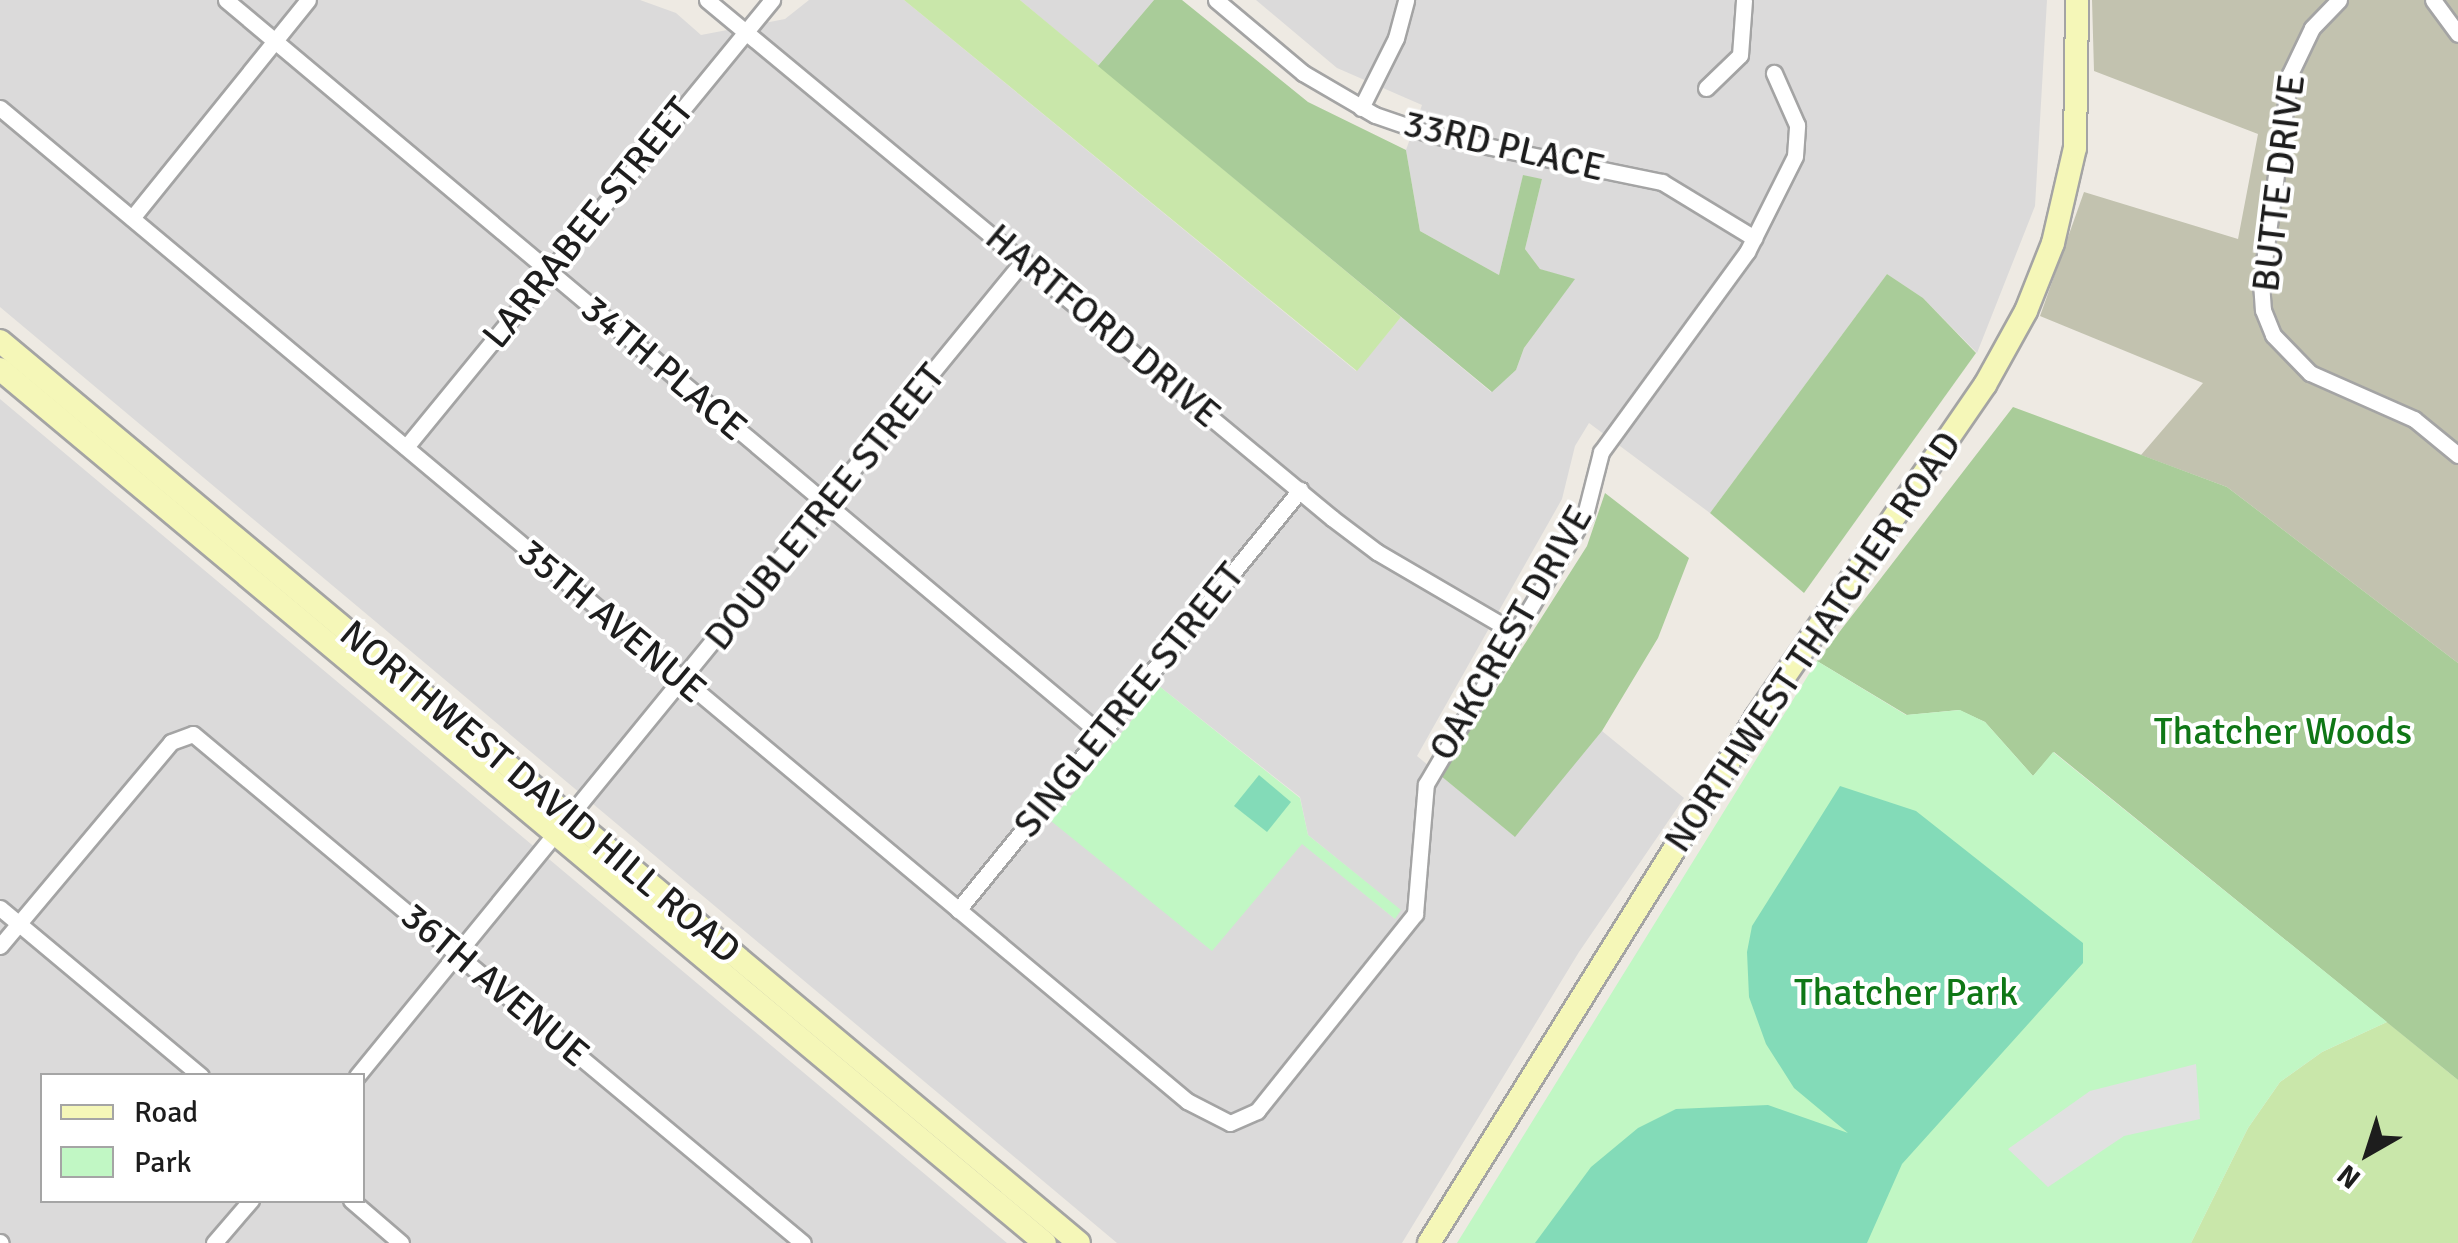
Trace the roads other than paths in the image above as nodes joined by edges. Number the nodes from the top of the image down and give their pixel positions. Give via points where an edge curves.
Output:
1 (226, 0) edge
2 (308, 0) edge
3 (707, 0) edge
4 (772, 0) edge
5 (1216, 0) edge
6 (1406, 0) edge
7 (1744, 0) edge
8 (2078, 0) edge
9 (2339, 0) edge
10 (2433, 0) edge
11 (745, 30) junction
12 (2458, 34) edge
13 (274, 41) junction
14 (1774, 73) dead end
15 (1706, 88) dead end
16 (0, 108) edge
17 (1361, 108) junction
18 (132, 218) junction
19 (1754, 238) junction
20 (1024, 260) junction
21 (549, 272) junction
22 (0, 341) edge
23 (0, 370) edge
24 (406, 447) junction
25 (2458, 455) edge
26 (1300, 490) junction
27 (827, 504) junction
28 (1514, 632) junction
29 (684, 682) junction
30 (1102, 735) junction
31 (565, 828) junction
32 (0, 908) edge
33 (958, 910) junction
34 (19, 924) junction
35 (0, 946) edge
36 (459, 955) junction
37 (197, 1073) edge
38 (360, 1073) edge
39 (1230, 1123) joint
40 (248, 1203) edge
41 (354, 1203) edge
42 (214, 1243) edge
43 (401, 1243) edge
44 (803, 1243) edge
45 (1045, 1243) edge
46 (1079, 1243) edge
47 (1430, 1243) edge

1 - 13 street, 34TH PLACE
2 - 13 street
3 - 11 street, HARTFORD DRIVE
4 - 11 street, LARRABEE STREET
5 - 17 street, 33RD PLACE via 1303,72
6 - 17 street via 1396,38
7 - 15 street via 1740,55
8 - 47 street, NORTHWEST THATCHER ROAD via 2075,148 2053,243 2026,311 1944,447 1756,718
9 - 25 street, BUTTE DRIVE via 2312,28 2290,74 2260,282 2263,310 2272,335 2310,373 2414,419
10 - 12 street
11 - 20 street, HARTFORD DRIVE
11 - 21 street, LARRABEE STREET
13 - 18 street
13 - 21 street, 34TH PLACE
14 - 19 street, OAKCREST DRIVE via 1797,125 1796,156
16 - 18 street, 35TH AVENUE
17 - 19 street, 33RD PLACE via 1433,135 1662,182
18 - 24 street, 35TH AVENUE
19 - 28 street, OAKCREST DRIVE via 1600,452 1585,515
20 - 26 street, HARTFORD DRIVE
20 - 27 street, DOUBLETREE STREET
21 - 24 street, LARRABEE STREET
21 - 27 street, 34TH PLACE
22 - 31 street, NORTHWEST DAVID HILL ROAD
23 - 31 street, NORTHWEST DAVID HILL ROAD
24 - 29 street, 35TH AVENUE
26 - 28 street, HARTFORD DRIVE via 1377,552
26 - 30 street, SINGLETREE STREET
27 - 29 street, DOUBLETREE STREET
27 - 30 street, 34TH PLACE
28 - 39 street, OAKCREST DRIVE via 1422,792 1414,914 1257,1111
29 - 31 street, DOUBLETREE STREET
29 - 33 street, 35TH AVENUE
30 - 33 street, SINGLETREE STREET
31 - 36 street, DOUBLETREE STREET
31 - 45 street, NORTHWEST DAVID HILL ROAD
31 - 46 street, NORTHWEST DAVID HILL ROAD
32 - 34 street
33 - 39 street, 35TH AVENUE via 1199,1110
34 - 35 street
34 - 36 street, 36TH AVENUE via 186,732 212,746
34 - 37 street
36 - 38 street, DOUBLETREE STREET
36 - 44 street, 36TH AVENUE
40 - 42 street
41 - 43 street

